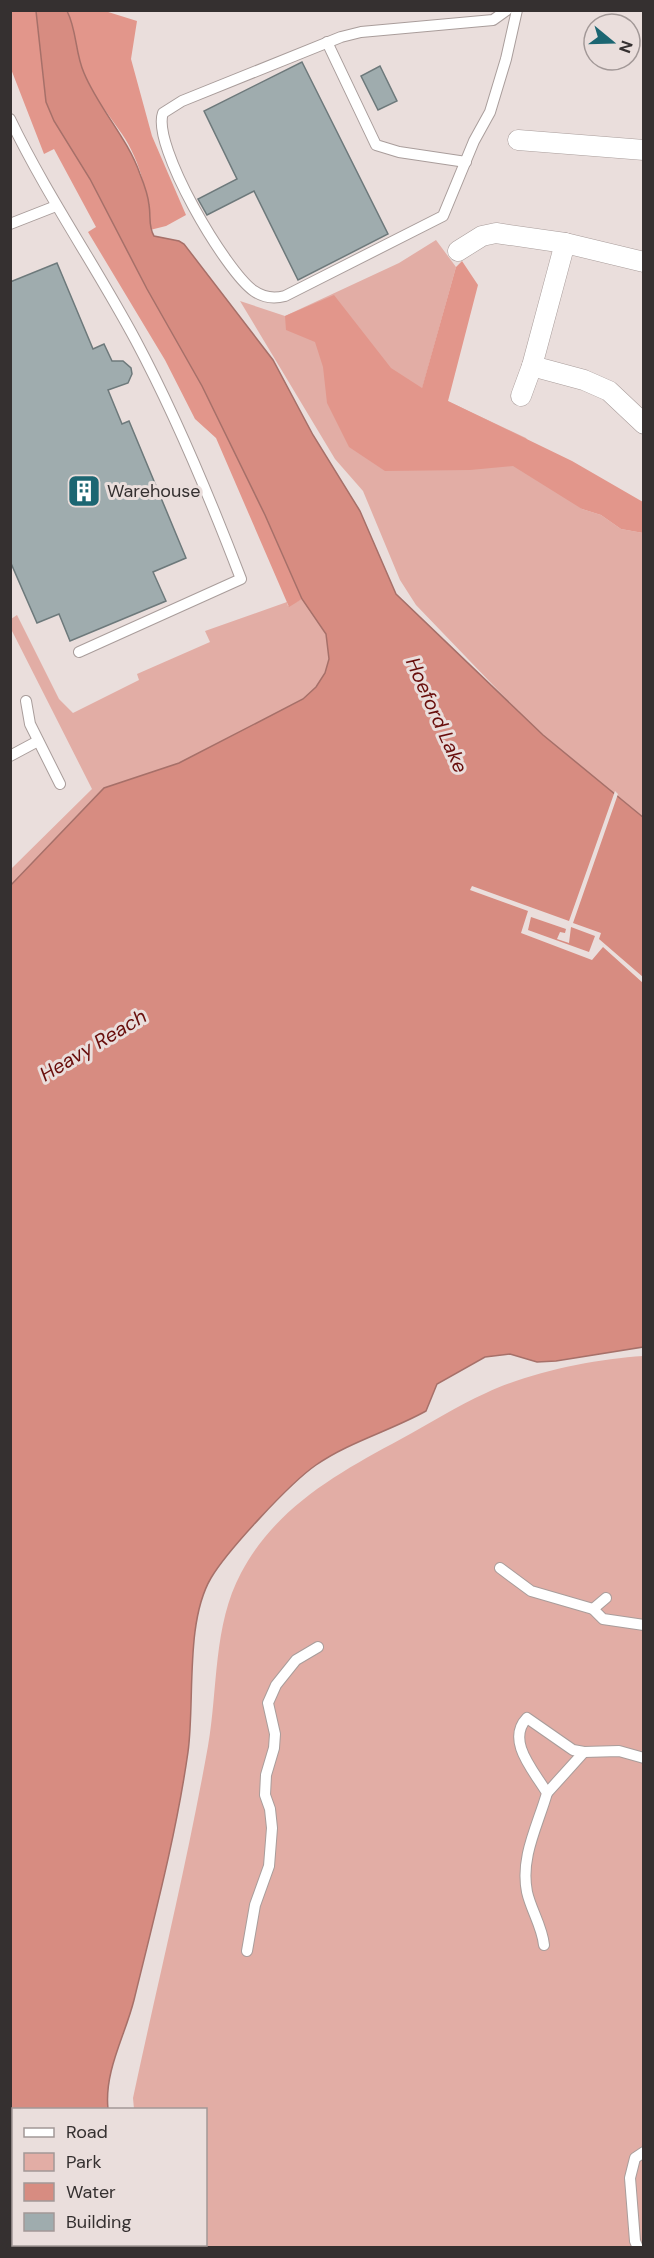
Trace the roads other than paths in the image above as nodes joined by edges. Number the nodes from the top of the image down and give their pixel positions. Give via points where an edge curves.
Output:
1 (507, 10) edge
2 (516, 10) edge
3 (327, 42) junction
4 (10, 119) edge
5 (518, 140) dead end
6 (644, 150) edge
7 (465, 162) junction
8 (56, 206) junction
9 (10, 224) edge
10 (565, 243) junction
11 (458, 251) dead end
12 (644, 262) edge
13 (532, 366) junction
14 (521, 396) dead end
15 (644, 424) edge
16 (79, 652) dead end
17 (26, 701) dead end
18 (38, 741) junction
19 (10, 756) edge
20 (60, 784) dead end
21 (501, 1568) dead end
22 (606, 1598) dead end
23 (593, 1608) junction
24 (644, 1625) edge
25 (318, 1647) dead end
26 (584, 1752) junction
27 (644, 1758) edge
28 (547, 1793) junction
29 (544, 1945) dead end
30 (247, 1951) dead end
31 (644, 2152) edge
32 (638, 2247) edge

1 - 3 lane via 493,20 361,32
2 - 7 lane via 496,93
3 - 7 lane via 376,145
3 - 7 lane via 182,101 161,118 162,131 189,197 221,254 243,282 261,295 285,296 437,220 449,206
4 - 8 lane
5 - 6 street
8 - 9 lane
8 - 16 lane via 137,343 205,485 240,579
10 - 11 street via 496,233 482,236
10 - 12 street
10 - 13 street
13 - 14 street
13 - 15 street via 609,391
17 - 18 lane
18 - 19 lane
18 - 20 lane
21 - 23 lane via 531,1591
22 - 23 lane
23 - 24 lane via 603,1619
25 - 30 lane via 291,1666 267,1703 275,1734 266,1785 272,1828 269,1866 255,1905
26 - 27 lane via 619,1751
26 - 28 lane
26 - 28 lane via 558,1740 535,1721 527,1718 521,1724 521,1751
28 - 29 lane via 530,1840 525,1876
31 - 32 lane via 635,2158 630,2178

